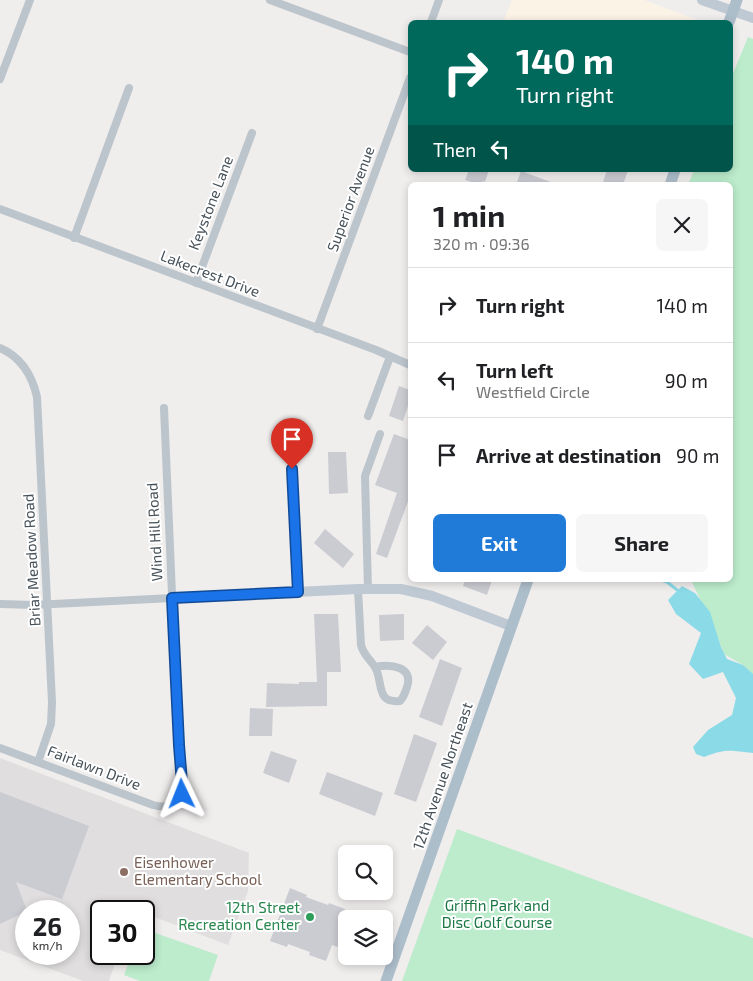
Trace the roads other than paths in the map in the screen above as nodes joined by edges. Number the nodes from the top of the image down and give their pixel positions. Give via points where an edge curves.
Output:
1 (30, 0) edge
2 (270, 0) edge
3 (439, 0) edge
4 (702, 0) edge
5 (737, 0) edge
6 (731, 17) edge
7 (753, 18) edge
8 (432, 20) edge
9 (408, 51) edge
10 (0, 79) edge
11 (408, 83) edge
12 (129, 88) dead end
13 (252, 132) dead end
14 (0, 210) edge
15 (74, 238) junction
16 (196, 283) junction
17 (317, 329) junction
18 (0, 348) edge
19 (390, 357) junction
20 (408, 364) edge
21 (164, 408) dead end
22 (368, 416) dead end
23 (380, 434) dead end
24 (292, 469) dead end
25 (527, 582) edge
26 (363, 589) junction
27 (298, 592) junction
28 (172, 598) junction
29 (0, 604) edge
30 (47, 605) junction
31 (511, 626) junction
32 (375, 667) junction
33 (0, 748) edge
34 (38, 762) junction
35 (178, 802) joint
36 (386, 981) edge

1 - 10 street
2 - 9 street
3 - 8 street
4 - 6 street
5 - 6 main road
6 - 7 street
11 - 17 street, Superior Avenue
12 - 15 street
13 - 16 street, Keystone Lane
14 - 15 street, Lakecrest Drive
15 - 16 street, Lakecrest Drive
16 - 17 street, Lakecrest Drive
17 - 19 street, Lakecrest Drive
18 - 30 street, Briar Meadow Road via 18,359 31,377 37,397
19 - 20 street, Lakecrest Drive
19 - 22 street
21 - 28 street, Wind Hill Road
23 - 26 street via 365,476
24 - 27 street
25 - 31 main road, 12th Avenue Northeast
26 - 27 street
26 - 31 street via 401,589 425,594
26 - 32 street via 361,645 366,658
27 - 28 street
28 - 30 street
28 - 35 street, Wind Hill Road via 182,783
29 - 30 street
30 - 34 street, Briar Meadow Road via 52,714
31 - 36 main road, 12th Avenue Northeast
32 - 32 street via 384,696 391,701 400,701 409,682 408,674 394,666
33 - 34 street, Fairlawn Drive
34 - 35 street, Fairlawn Drive via 154,806 165,807

